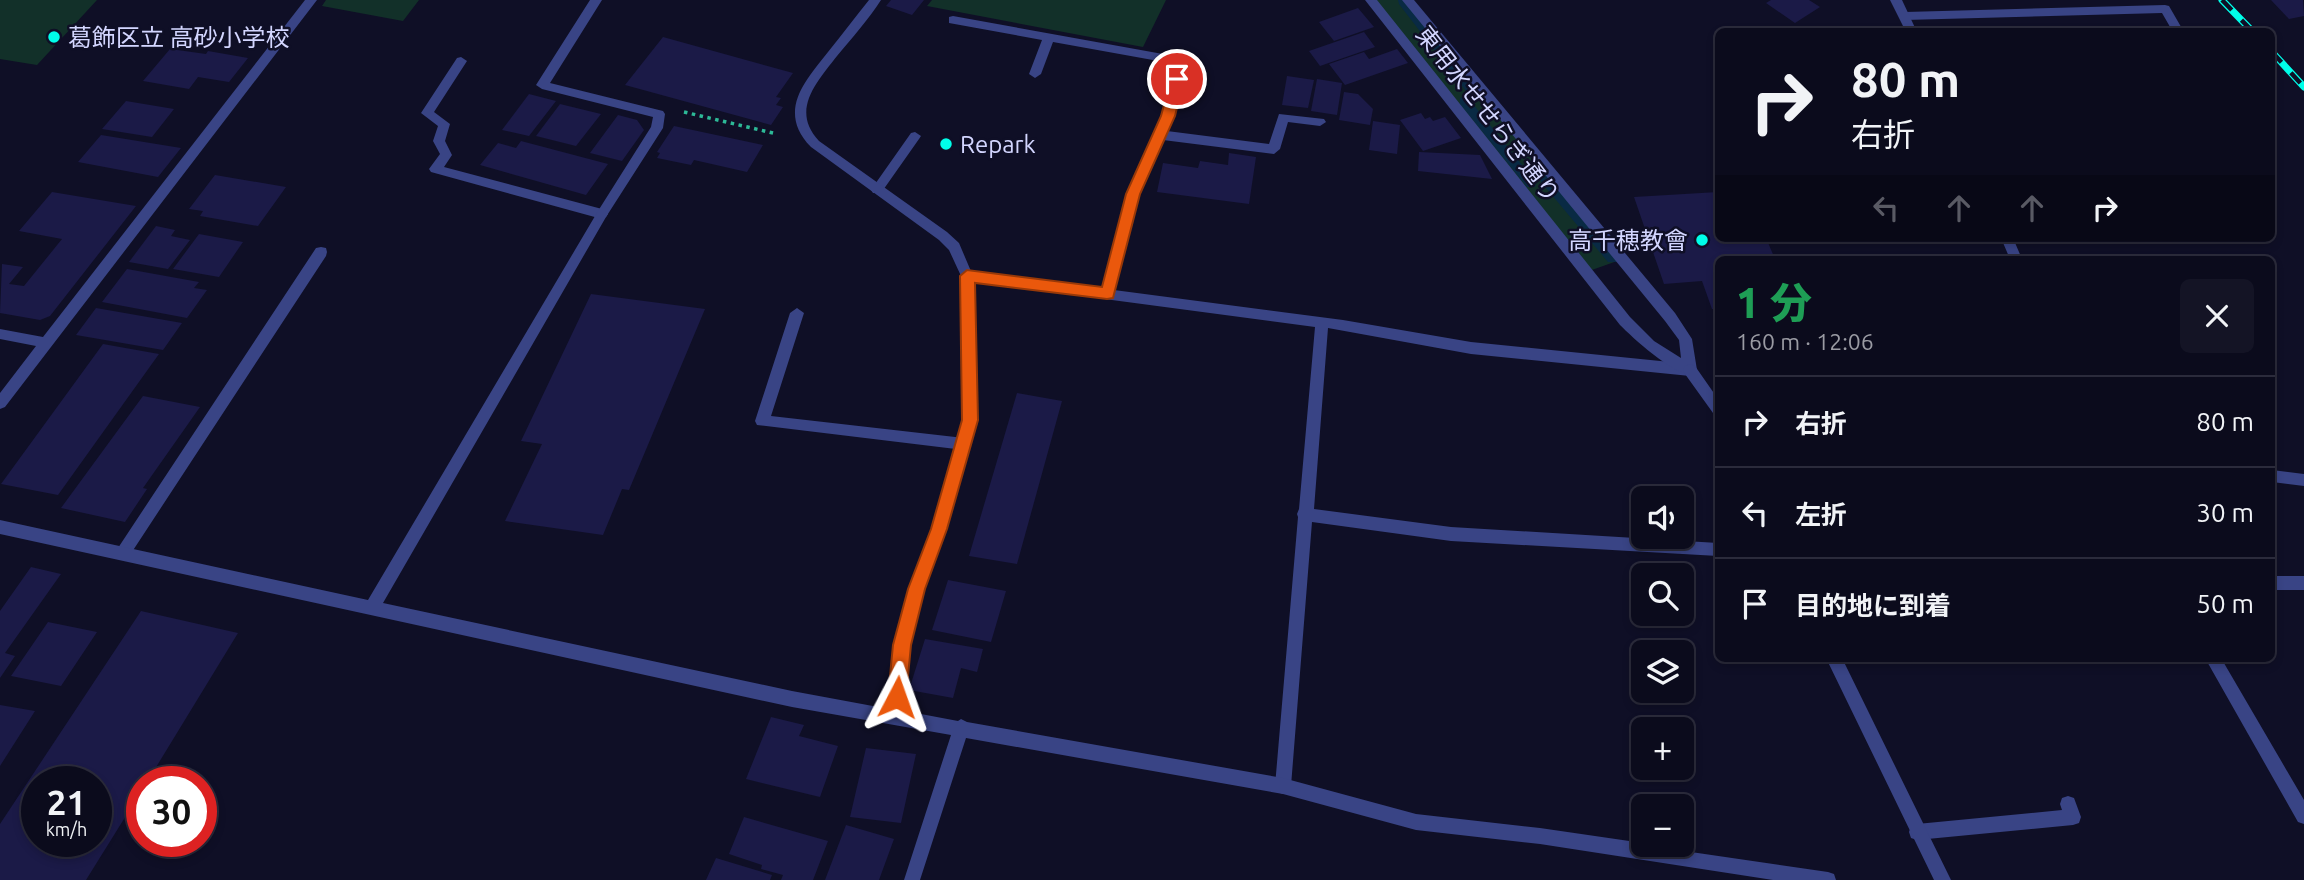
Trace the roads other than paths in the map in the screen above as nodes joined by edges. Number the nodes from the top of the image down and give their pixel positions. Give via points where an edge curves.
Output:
1 (311, 0) edge
2 (596, 0) edge
3 (875, 0) edge
4 (1371, 0) edge
5 (1408, 0) edge
6 (1896, 0) edge
7 (1905, 16) junction
8 (953, 20) dead end
9 (1910, 28) edge
10 (2177, 28) edge
11 (1049, 37) junction
12 (461, 61) dead end
13 (1035, 74) dead end
14 (1320, 122) dead end
15 (1160, 135) junction
16 (915, 136) dead end
17 (877, 190) junction
18 (602, 214) junction
19 (321, 252) dead end
20 (967, 276) junction
21 (1107, 293) junction
22 (797, 313) dead end
23 (1321, 322) junction
24 (0, 334) edge
25 (47, 343) junction
26 (1690, 370) junction
27 (0, 403) edge
28 (1715, 404) edge
29 (964, 444) junction
30 (2275, 476) edge
31 (2304, 480) edge
32 (1304, 514) junction
33 (0, 527) edge
34 (1715, 550) edge
35 (123, 553) junction
36 (2275, 583) edge
37 (2304, 583) edge
38 (372, 607) junction
39 (1836, 662) edge
40 (2215, 662) edge
41 (897, 716) junction
42 (961, 727) junction
43 (1283, 786) junction
44 (2068, 804) dead end
45 (2304, 816) edge
46 (1917, 832) junction
47 (912, 880) edge
48 (1828, 880) edge
49 (1943, 880) edge

1 - 25 street
2 - 18 street via 542,85 659,114 657,128
3 - 17 street via 807,88 800,124 804,135
4 - 26 street, 東用水せせらぎ通り via 1625,321 1649,345
5 - 26 street via 1670,317 1685,339
6 - 7 street
7 - 9 street
7 - 10 street via 2165,9
8 - 11 street
11 - 13 street
11 - 15 street via 1181,61
12 - 18 street via 427,113 444,124 439,141 446,155 435,169
14 - 15 street via 1283,117 1274,149
15 - 21 street via 1133,194
16 - 17 street
17 - 20 street via 943,236 954,247
18 - 38 street
19 - 35 street
20 - 21 street
20 - 29 street via 970,420
21 - 23 street
22 - 29 street via 762,421
23 - 26 street via 1496,351
23 - 32 street
24 - 25 street
25 - 27 street
26 - 28 street
29 - 41 street via 902,645
30 - 31 street
32 - 34 street via 1451,534
32 - 43 street
33 - 35 street
35 - 38 street
36 - 37 street
38 - 41 street via 792,699
39 - 46 street
40 - 45 street
41 - 42 street
42 - 43 street
42 - 47 street
43 - 48 street via 1416,822
44 - 46 street via 2074,817
46 - 49 street

